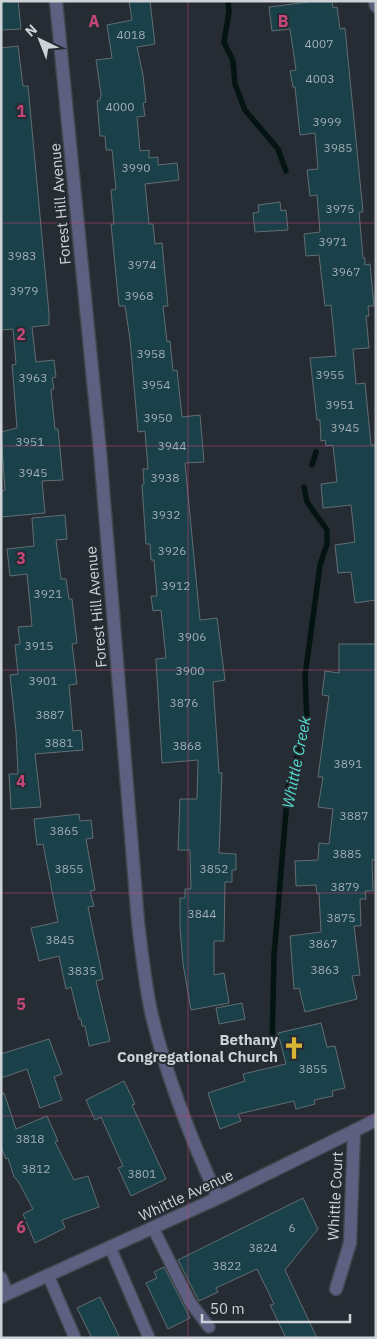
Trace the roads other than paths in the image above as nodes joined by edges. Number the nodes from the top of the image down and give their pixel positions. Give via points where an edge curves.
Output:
1 (56, 1) edge
2 (375, 1) edge
3 (376, 6) edge
4 (376, 1120) edge
5 (354, 1132) junction
6 (218, 1198) junction
7 (154, 1228) junction
8 (110, 1247) junction
9 (48, 1275) junction
10 (1, 1278) edge
11 (336, 1289) dead end
12 (4, 1296) edge
13 (209, 1327) dead end
14 (75, 1338) edge
15 (150, 1338) edge

1 - 6 street, Forest Hill Avenue via 99,441 144,972 166,1065 196,1151
2 - 3 street
4 - 5 street, Whittle Avenue
5 - 6 street, Whittle Avenue
5 - 11 street, Whittle Court via 350,1243
6 - 7 street, Whittle Avenue
7 - 8 street, Whittle Avenue
7 - 13 lane via 190,1302
8 - 9 street, Whittle Avenue
8 - 15 lane
9 - 12 street, Whittle Avenue
9 - 14 lane
10 - 12 street

